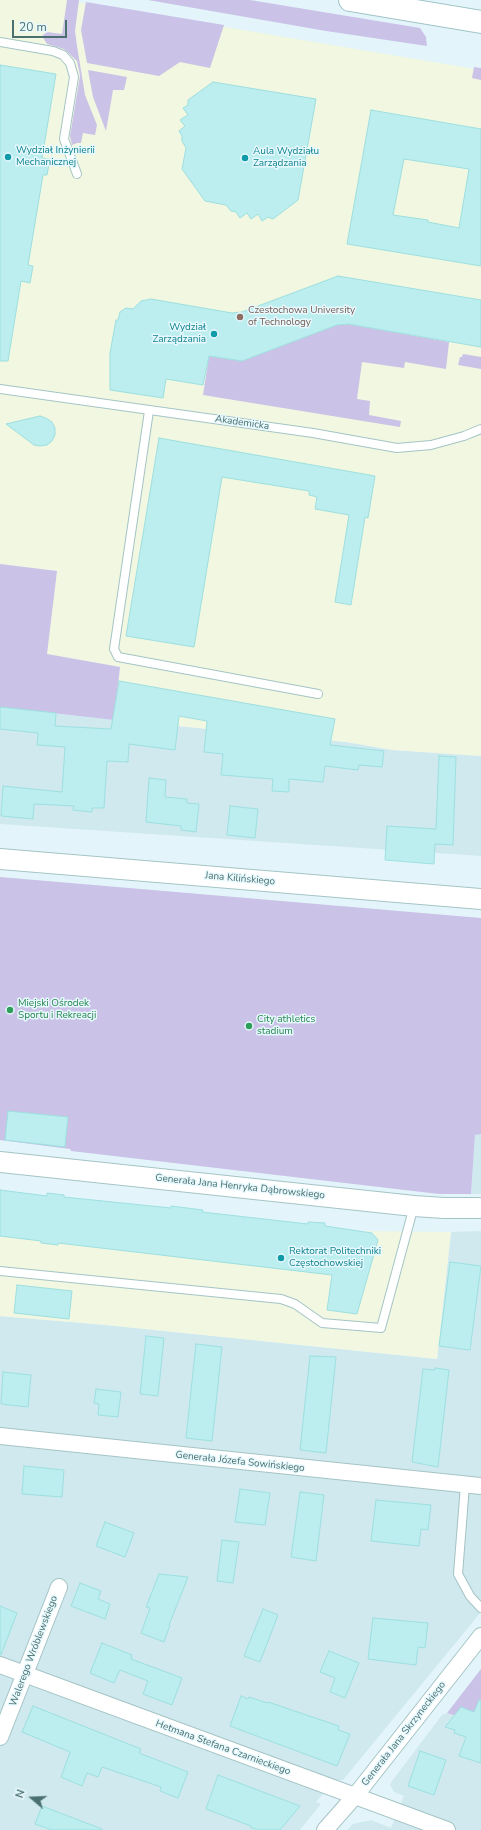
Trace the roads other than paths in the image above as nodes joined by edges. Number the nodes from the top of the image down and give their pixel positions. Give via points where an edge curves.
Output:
1 (350, 0) edge
2 (481, 22) edge
3 (0, 42) edge
4 (77, 174) dead end
5 (0, 389) edge
6 (149, 411) junction
7 (481, 429) edge
8 (318, 694) dead end
9 (0, 859) edge
10 (481, 899) edge
11 (0, 1162) edge
12 (414, 1206) junction
13 (481, 1208) edge
14 (0, 1271) edge
15 (0, 1436) edge
16 (465, 1485) junction
17 (481, 1486) edge
18 (59, 1587) dead end
19 (481, 1608) edge
20 (481, 1636) edge
21 (0, 1665) edge
22 (26, 1674) junction
23 (0, 1737) edge
24 (355, 1796) junction
25 (325, 1830) edge
26 (447, 1830) edge

1 - 2 main road
3 - 4 lane via 53,51 63,55 70,63 74,77 64,139
5 - 6 lane, Akademicka
6 - 7 lane, Akademicka via 313,433 397,448 431,445
6 - 8 lane via 114,649 118,657
9 - 10 street, Jana Kilińskiego
11 - 12 street, Generała Jana Henryka Dąbrowskiego
12 - 13 street, Generała Jana Henryka Dąbrowskiego
12 - 14 lane via 381,1328 322,1323 295,1304 281,1299
15 - 16 street, Generała Józefa Sowińskiego
16 - 17 street, Generała Józefa Sowińskiego
16 - 19 lane via 458,1574 470,1596
18 - 22 street, Walerego Wróblewskiego
20 - 24 street, Generała Jana Skrzyneckiego
21 - 22 street, Hetmana Stefana Czarnieckiego
22 - 23 street, Walerego Wróblewskiego
22 - 24 street, Hetmana Stefana Czarnieckiego
24 - 25 street, Generała Jana Skrzyneckiego
24 - 26 street, Hetmana Stefana Czarnieckiego

